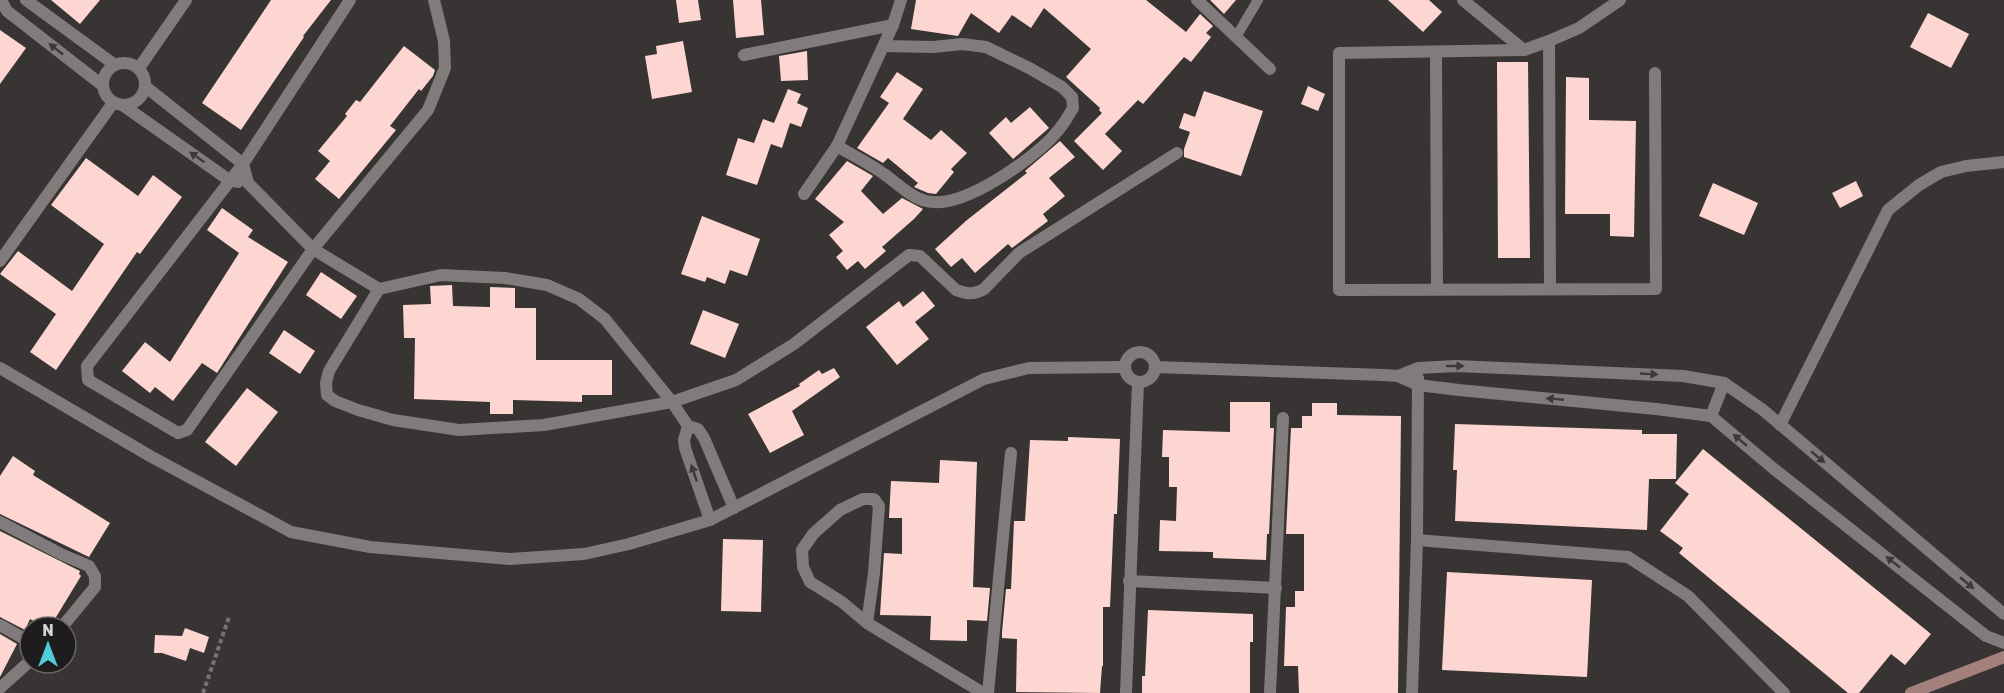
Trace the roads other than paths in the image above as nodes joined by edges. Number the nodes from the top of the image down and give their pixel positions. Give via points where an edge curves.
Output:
1 (15, 0) edge
2 (26, 0) edge
3 (186, 0) edge
4 (351, 0) edge
5 (434, 0) edge
6 (901, 0) edge
7 (1197, 0) edge
8 (1258, 0) edge
9 (1463, 0) edge
10 (1620, 0) edge
11 (4, 6) edge
12 (893, 25) junction
13 (1236, 37) junction
14 (1549, 41) junction
15 (884, 46) junction
16 (1524, 50) junction
17 (1437, 52) junction
18 (744, 55) dead end
19 (115, 65) junction
20 (139, 68) junction
21 (1270, 69) dead end
22 (1655, 73) dead end
23 (102, 85) junction
24 (146, 87) junction
25 (118, 105) junction
26 (837, 146) junction
27 (1177, 153) dead end
28 (2004, 162) edge
29 (243, 164) junction
30 (229, 180) junction
31 (248, 183) junction
32 (804, 194) dead end
33 (313, 249) junction
34 (0, 261) edge
35 (379, 288) junction
36 (1437, 289) junction
37 (1550, 289) junction
38 (1125, 367) junction
39 (1155, 367) junction
40 (0, 368) edge
41 (1418, 368) junction
42 (1398, 376) junction
43 (1138, 382) junction
44 (1724, 383) junction
45 (1418, 385) junction
46 (672, 402) junction
47 (1711, 416) junction
48 (1283, 418) dead end
49 (1780, 425) junction
50 (688, 426) junction
51 (1011, 453) dead end
52 (734, 508) junction
53 (710, 520) junction
54 (0, 522) edge
55 (1417, 540) junction
56 (1129, 581) junction
57 (1276, 588) junction
58 (2004, 614) edge
59 (72, 615) edge
60 (867, 623) junction
61 (0, 625) edge
62 (18, 635) edge
63 (2004, 643) edge
64 (2004, 657) edge
65 (18, 672) edge
66 (0, 688) edge
67 (1915, 692) edge
68 (982, 693) edge
69 (988, 693) edge
70 (1126, 693) edge
71 (1270, 693) edge
72 (1412, 693) edge
73 (1784, 693) edge

1 - 11 street
2 - 19 street
3 - 20 street
4 - 29 street
5 - 33 street via 446,68 428,110
6 - 12 street
7 - 13 street
8 - 13 lane
9 - 16 street
10 - 14 street
23 -> 11 street
12 - 15 street
12 - 18 street
13 - 21 street
14 - 16 street
14 - 37 street
15 - 26 street
15 - 26 street via 986,47 1062,87 1072,98 1073,108 1044,146 995,183 938,204 909,192
16 - 17 street
17 - 36 street
17 - 36 street via 1339,53 1339,290
19 - 20 street via 132,64
19 - 23 street via 108,70
20 - 24 street
22 - 37 street via 1656,288
23 - 25 street via 104,94
24 - 25 street via 133,104
24 - 29 street
30 -> 25 street
25 - 34 street
26 - 32 street
27 - 46 street via 1019,253 977,293 956,290 920,256 909,255 794,344 736,380
28 - 49 street via 1941,172 1888,210
29 - 30 street
29 - 31 street
30 - 31 street
30 - 33 street via 87,366 88,380 178,433 187,430
31 - 33 street
33 - 35 street
35 - 46 street via 441,275 505,278 547,285 579,299 605,320
35 - 46 street via 336,356 326,383 327,395 358,410 393,420 459,430 544,425
36 - 37 street
38 - 39 street via 1138,352 1148,354
38 - 43 street via 1129,377
38 - 52 street via 1029,368 984,379
39 - 42 street
39 - 43 street via 1152,377
40 - 53 street via 150,456 291,532 370,548 510,559 584,554
41 - 42 street
41 -> 44 street via 1456,366 1683,376
41 - 45 street
42 - 45 street
43 - 56 street
44 - 47 street
44 - 49 street
47 -> 45 street
45 - 55 street
46 - 50 street
63 -> 47 street via 1986,636
48 - 57 street
49 -> 58 street
50 - 52 street via 698,429 704,438
53 -> 50 street via 685,448
51 - 69 street
52 - 53 street
54 - 59 street via 89,566 94,587
55 - 72 street
55 - 73 street via 1628,557 1688,596
56 - 57 street
56 - 70 street
57 - 71 street
60 - 60 street via 810,582 803,567 802,550 813,534 840,510 862,499 874,499 879,506
60 - 68 street
61 - 62 street
64 - 67 main road
65 - 66 street

